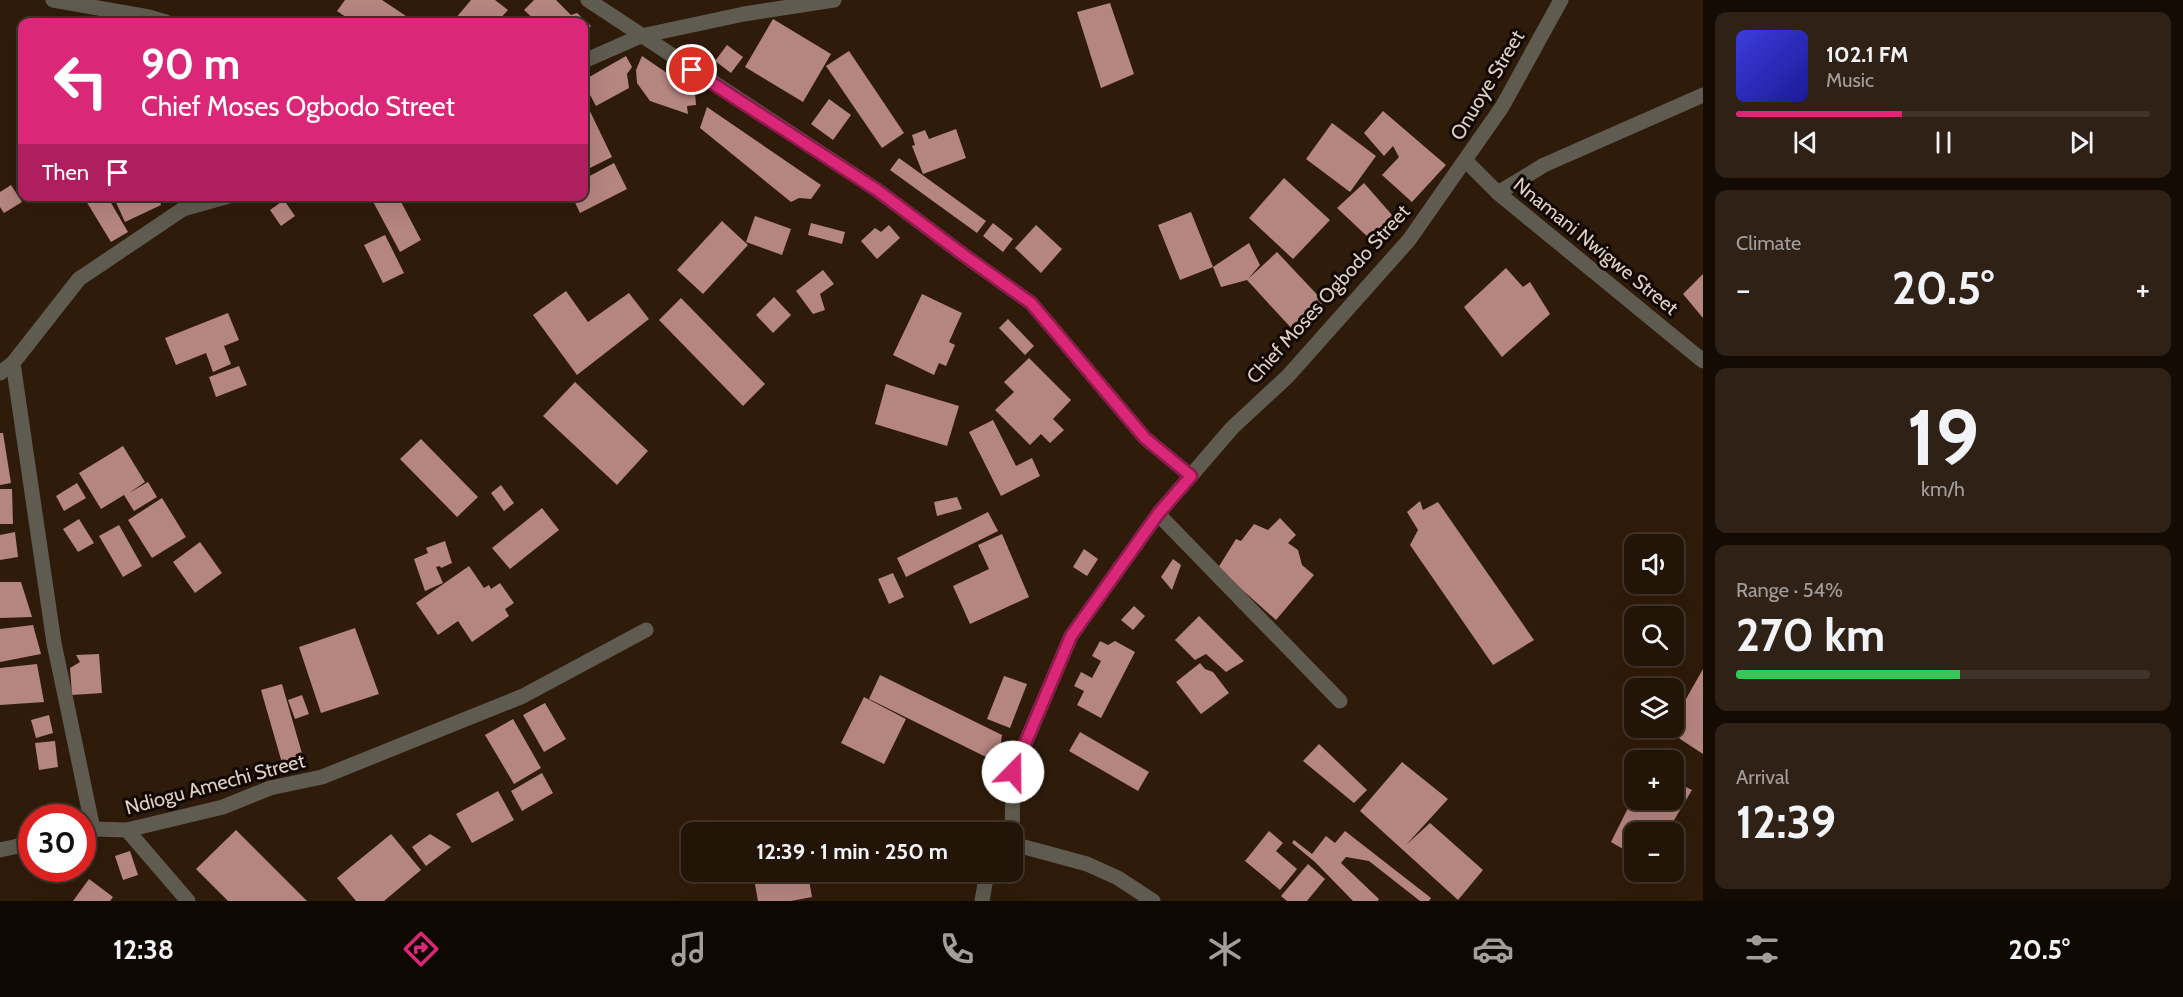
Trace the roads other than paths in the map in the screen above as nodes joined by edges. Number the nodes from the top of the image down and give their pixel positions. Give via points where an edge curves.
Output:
1 (53, 0) edge
2 (588, 0) edge
3 (834, 0) edge
4 (1561, 0) edge
5 (152, 18) edge
6 (641, 36) junction
7 (588, 59) edge
8 (1703, 95) edge
9 (1466, 161) junction
10 (1498, 193) junction
11 (211, 201) edge
12 (1703, 361) edge
13 (13, 363) junction
14 (0, 373) edge
15 (1191, 476) junction
16 (1158, 514) junction
17 (645, 630) dead end
18 (1340, 701) dead end
19 (83, 804) edge
20 (1013, 822) edge
21 (127, 830) junction
22 (96, 831) edge
23 (18, 846) edge
24 (1023, 848) edge
25 (0, 850) edge
26 (985, 882) edge
27 (188, 901) edge
28 (982, 901) edge
29 (1153, 901) edge

1 - 5 street
2 - 6 street
3 - 6 street
4 - 9 street, Onuoye Street via 1502,107
6 - 7 street
6 - 15 street via 877,190 1031,303 1145,438
8 - 10 street via 1544,165
9 - 10 street, Nnamani Nwigwe Street
9 - 15 street, Chief Moses Ogbodo Street via 1409,240 1288,376 1232,428
10 - 12 street, Nnamani Nwigwe Street
11 - 13 street via 183,209 79,279
13 - 14 street
13 - 19 street, Ndiogu Amechi Street via 54,643
15 - 16 street, Chief Moses Ogbodo Street
16 - 18 street
16 - 20 street, Chief Moses Ogbodo Street via 1071,636 1013,772
17 - 21 street, Ndiogu Amechi Street via 523,696 322,777
21 - 22 street, Ndiogu Amechi Street
21 - 27 street
23 - 25 street
24 - 29 street via 1087,864
26 - 28 street

